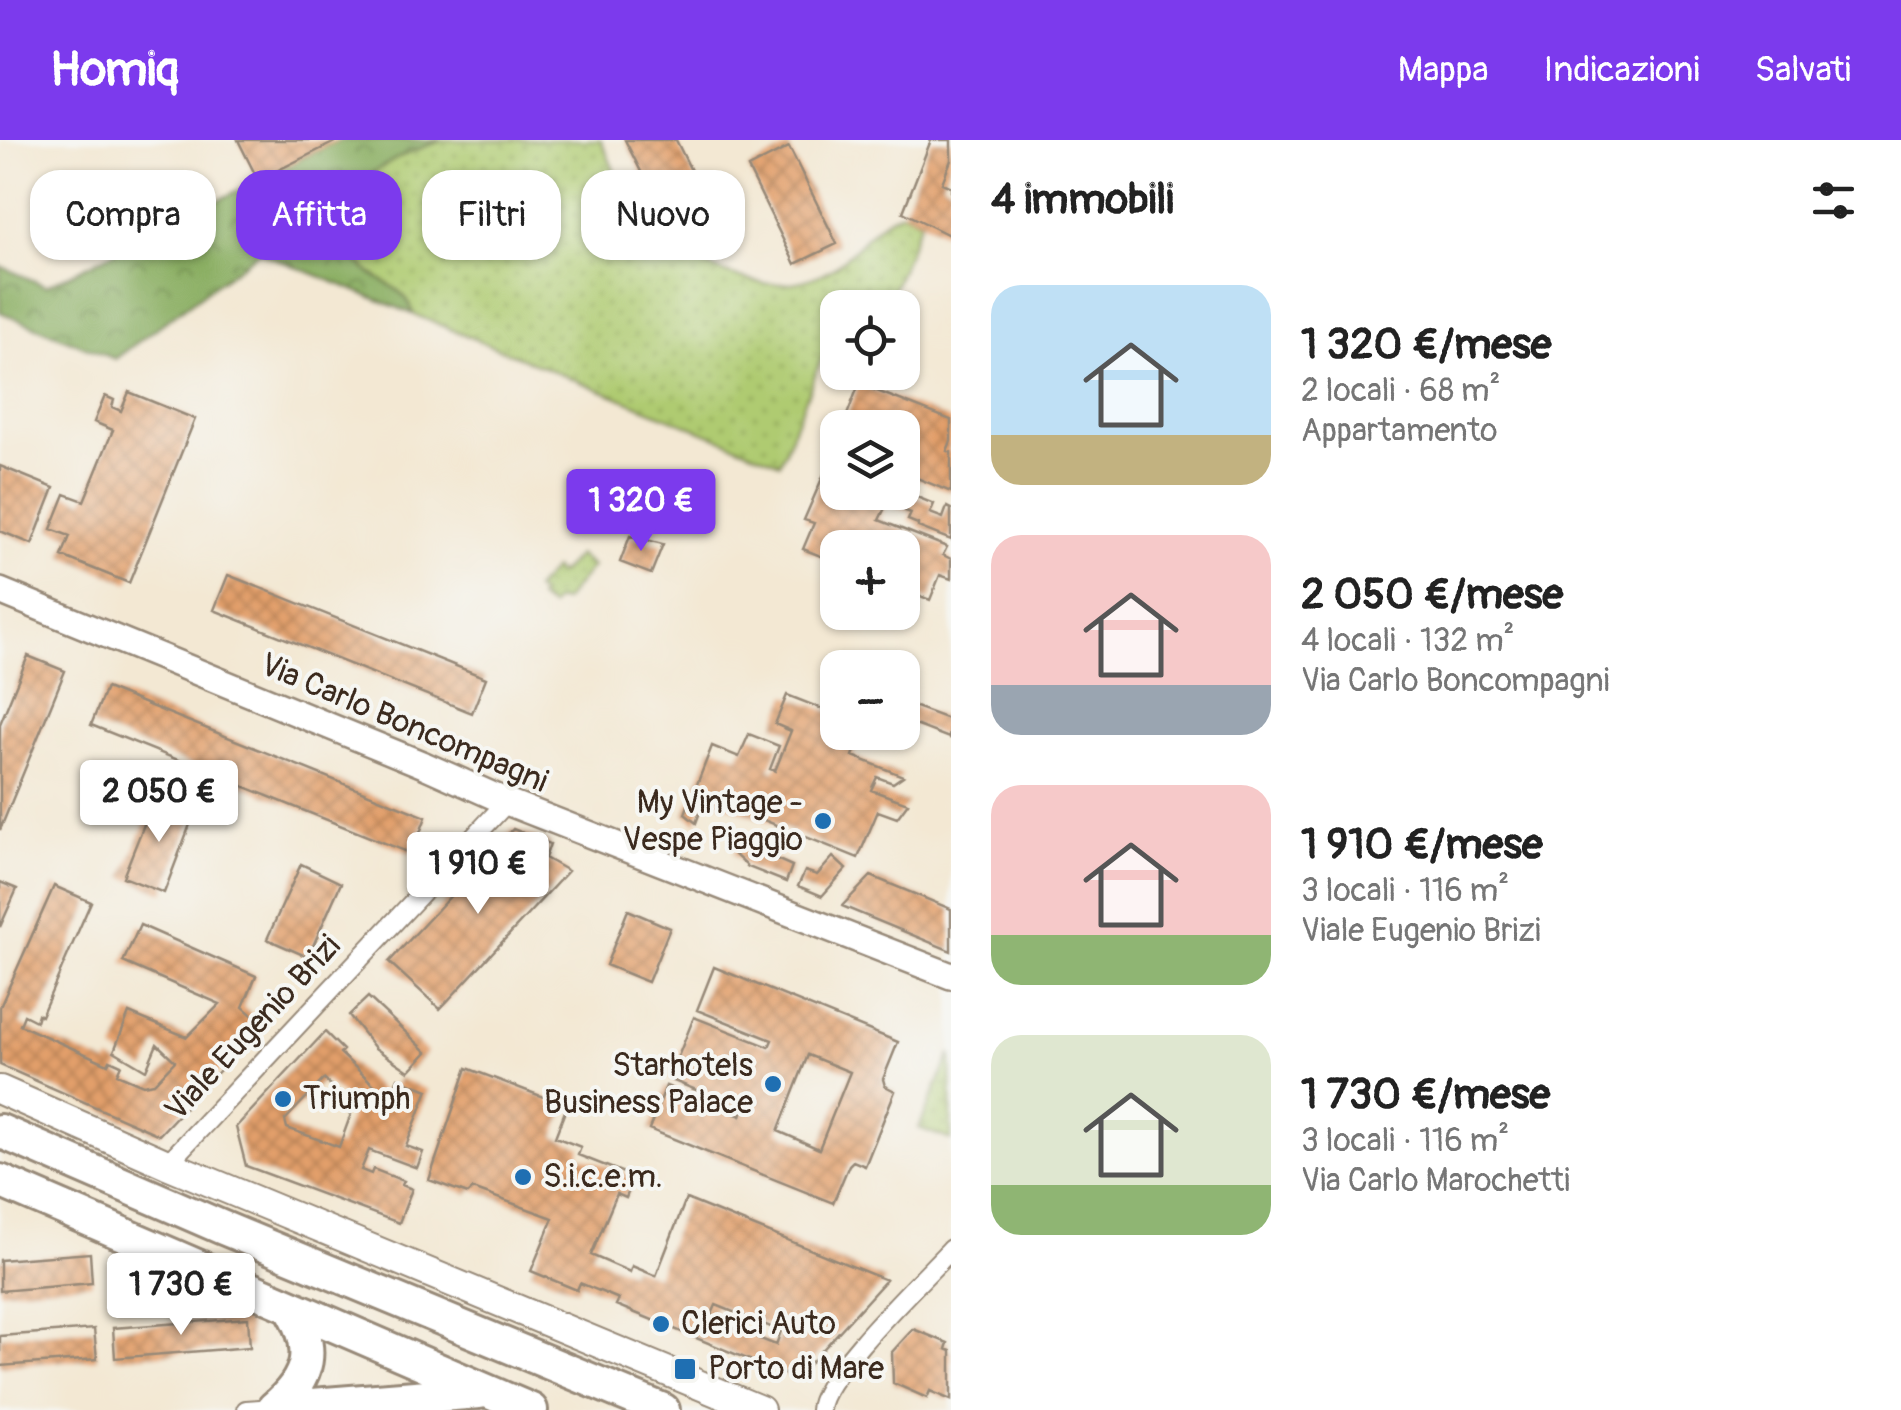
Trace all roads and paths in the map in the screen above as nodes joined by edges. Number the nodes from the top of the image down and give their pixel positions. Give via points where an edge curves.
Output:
1 (0, 592) edge
2 (507, 802) junction
3 (951, 976) edge
4 (0, 1090) edge
5 (0, 1131) edge
6 (167, 1164) junction
7 (0, 1181) edge
8 (951, 1249) edge
9 (291, 1307) junction
10 (486, 1392) junction
11 (260, 1409) edge
12 (531, 1410) edge
13 (663, 1410) edge
14 (760, 1410) edge
15 (820, 1410) edge

1 - 2 street, Via Carlo Boncompagni
2 - 3 street, Via Carlo Boncompagni
2 - 6 street, Viale Eugenio Brizi
4 - 6 main road
5 - 13 highway
6 - 14 main road
7 - 9 highway
8 - 15 street via 834,1376
9 - 10 highway
9 - 11 highway via 305,1335 306,1363 292,1392
10 - 11 highway
10 - 12 highway

